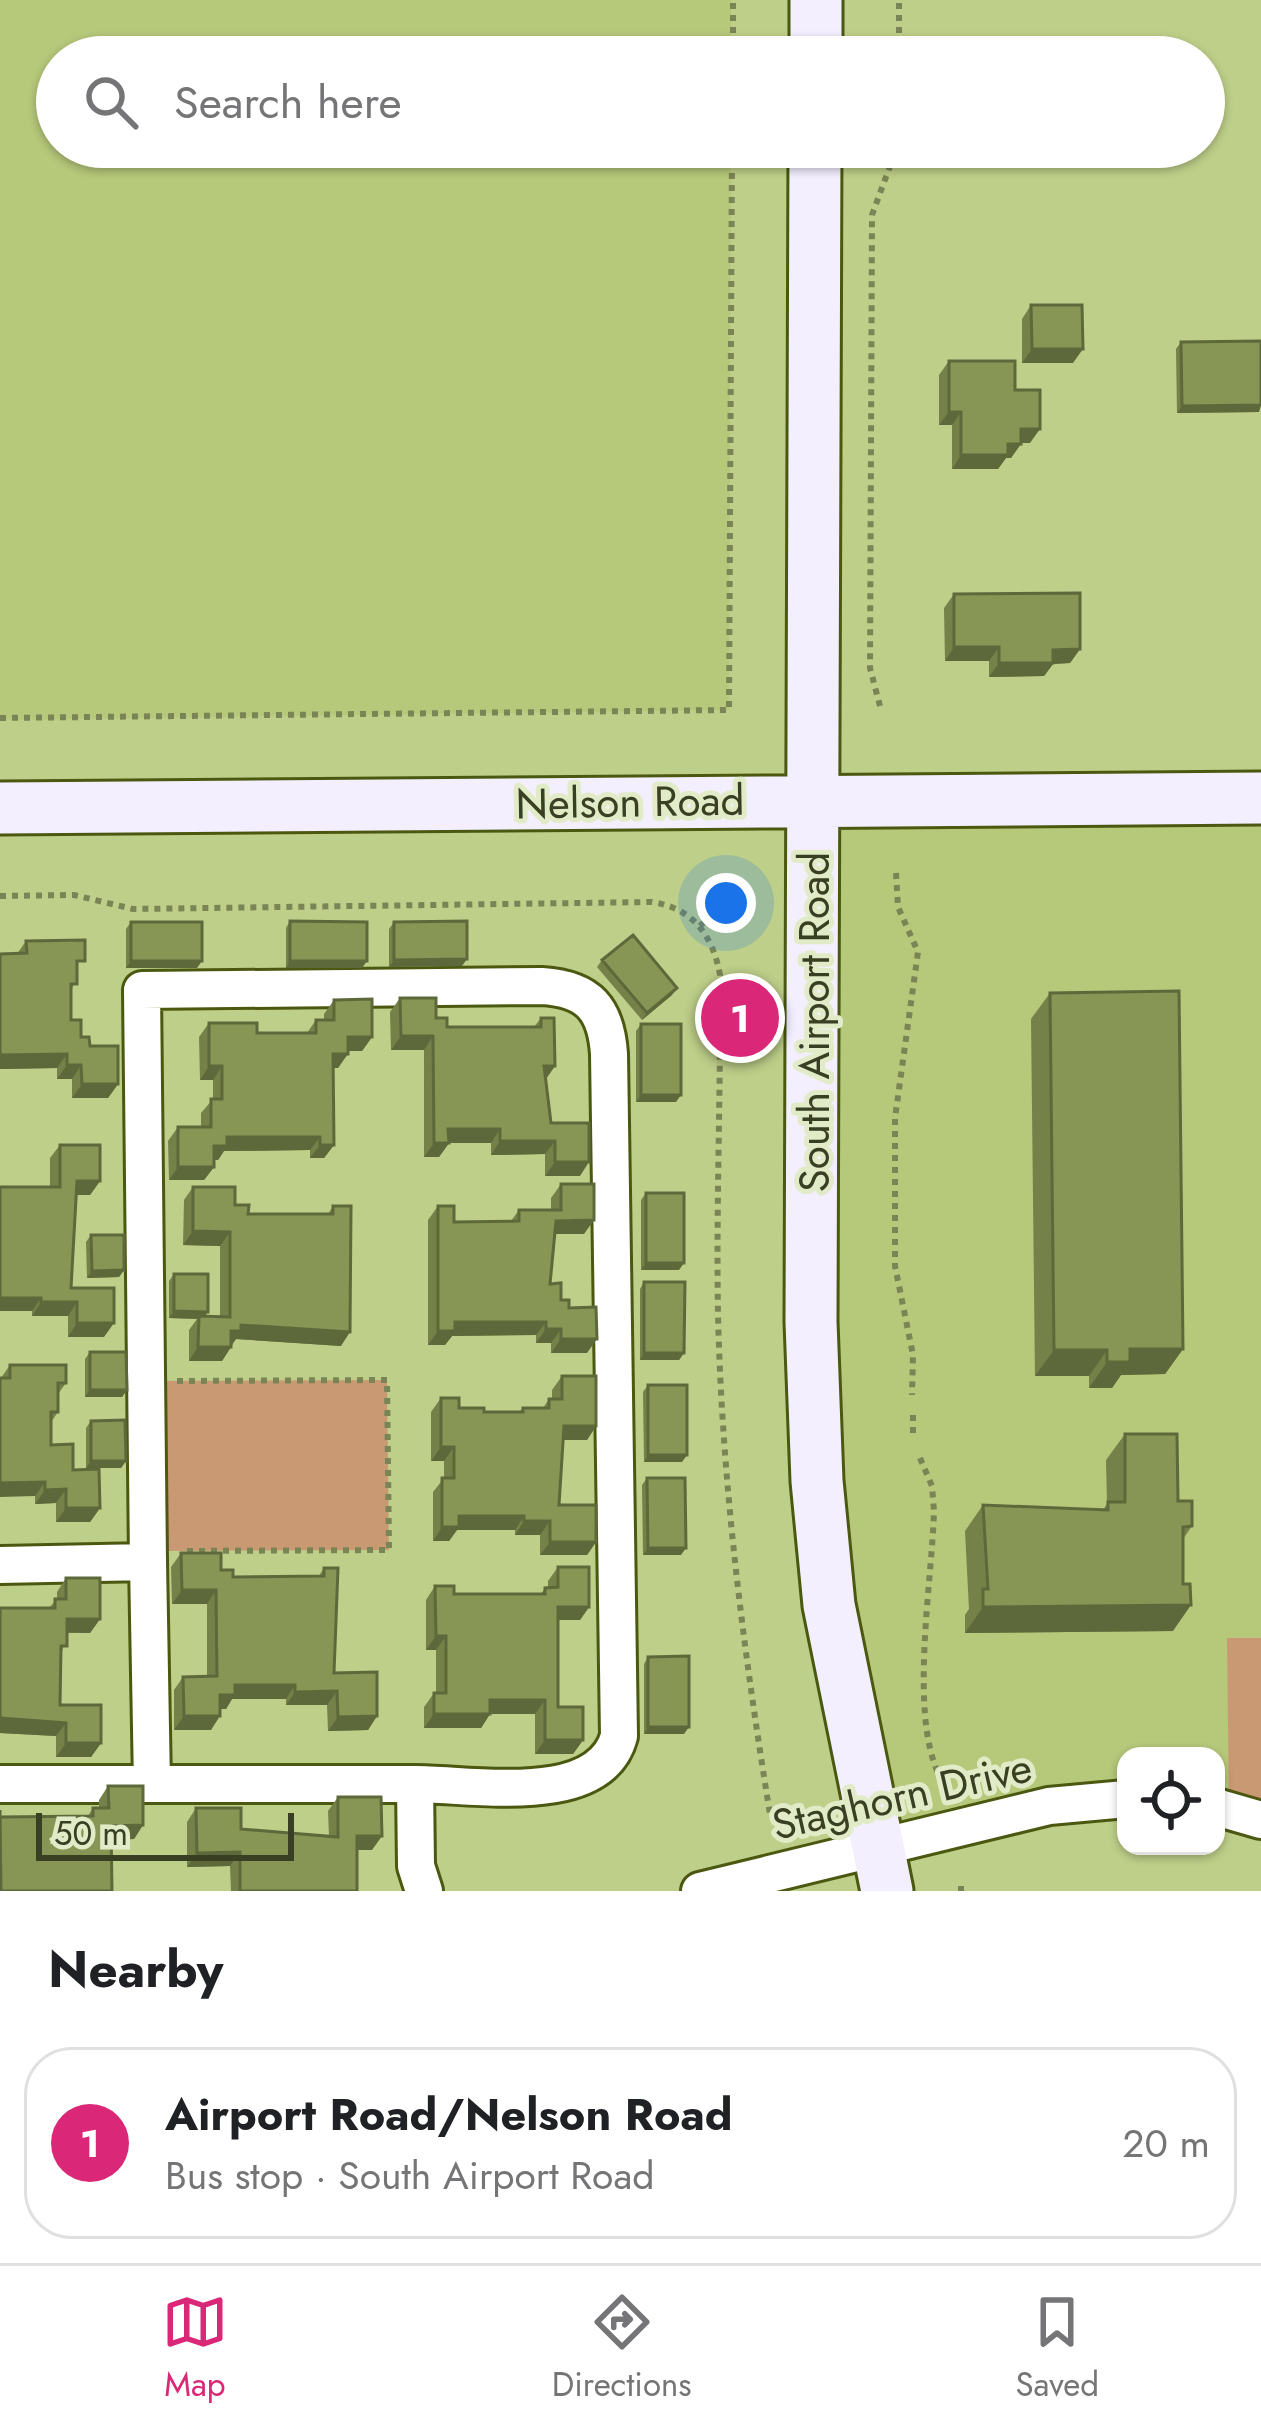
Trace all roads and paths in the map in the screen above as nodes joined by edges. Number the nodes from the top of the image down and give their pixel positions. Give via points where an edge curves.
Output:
1 (733, 0) edge
2 (816, 0) edge
3 (899, 0) edge
4 (733, 36) edge
5 (815, 36) edge
6 (899, 36) edge
7 (732, 168) edge
8 (815, 168) edge
9 (890, 168) edge
10 (880, 706) dead end
11 (0, 718) edge
12 (1261, 798) edge
13 (816, 800) junction
14 (0, 808) edge
15 (896, 873) dead end
16 (741, 887) dead end
17 (0, 896) edge
18 (700, 926) junction
19 (146, 1381) junction
20 (912, 1395) dead end
21 (913, 1415) dead end
22 (913, 1439) dead end
23 (920, 1458) dead end
24 (148, 1557) junction
25 (0, 1564) edge
26 (939, 1775) dead end
27 (0, 1784) edge
28 (152, 1784) junction
29 (415, 1784) junction
30 (1117, 1800) edge
31 (1225, 1810) edge
32 (770, 1814) dead end
33 (1261, 1820) edge
34 (881, 1869) edge
35 (424, 1891) edge
36 (700, 1891) edge

1 - 4 path
2 - 5 main road
3 - 6 path
7 - 11 path via 729,710
8 - 13 main road, South Airport Road
9 - 10 path via 872,214 870,668
12 - 13 main road, Nelson Road
13 - 14 main road, Nelson Road
13 - 34 main road, South Airport Road via 817,1481 829,1605
15 - 20 path via 898,908 918,952 895,1118 895,1267 913,1355
16 - 18 path
17 - 18 path via 84,896 133,909 652,902
18 - 32 path via 720,975 718,1314 728,1493
19 - 24 street
19 - 24 path via 387,1380 389,1550
19 - 29 street via 142,990 558,987 600,1010 609,1054 619,1736 604,1767 572,1783
21 - 22 path
23 - 26 path via 934,1510 922,1690
24 - 25 street
24 - 28 street
27 - 28 street
28 - 29 street
29 - 35 street
30 - 34 street, Staghorn Drive via 1049,1806
31 - 33 street
34 - 36 street, Staghorn Drive

